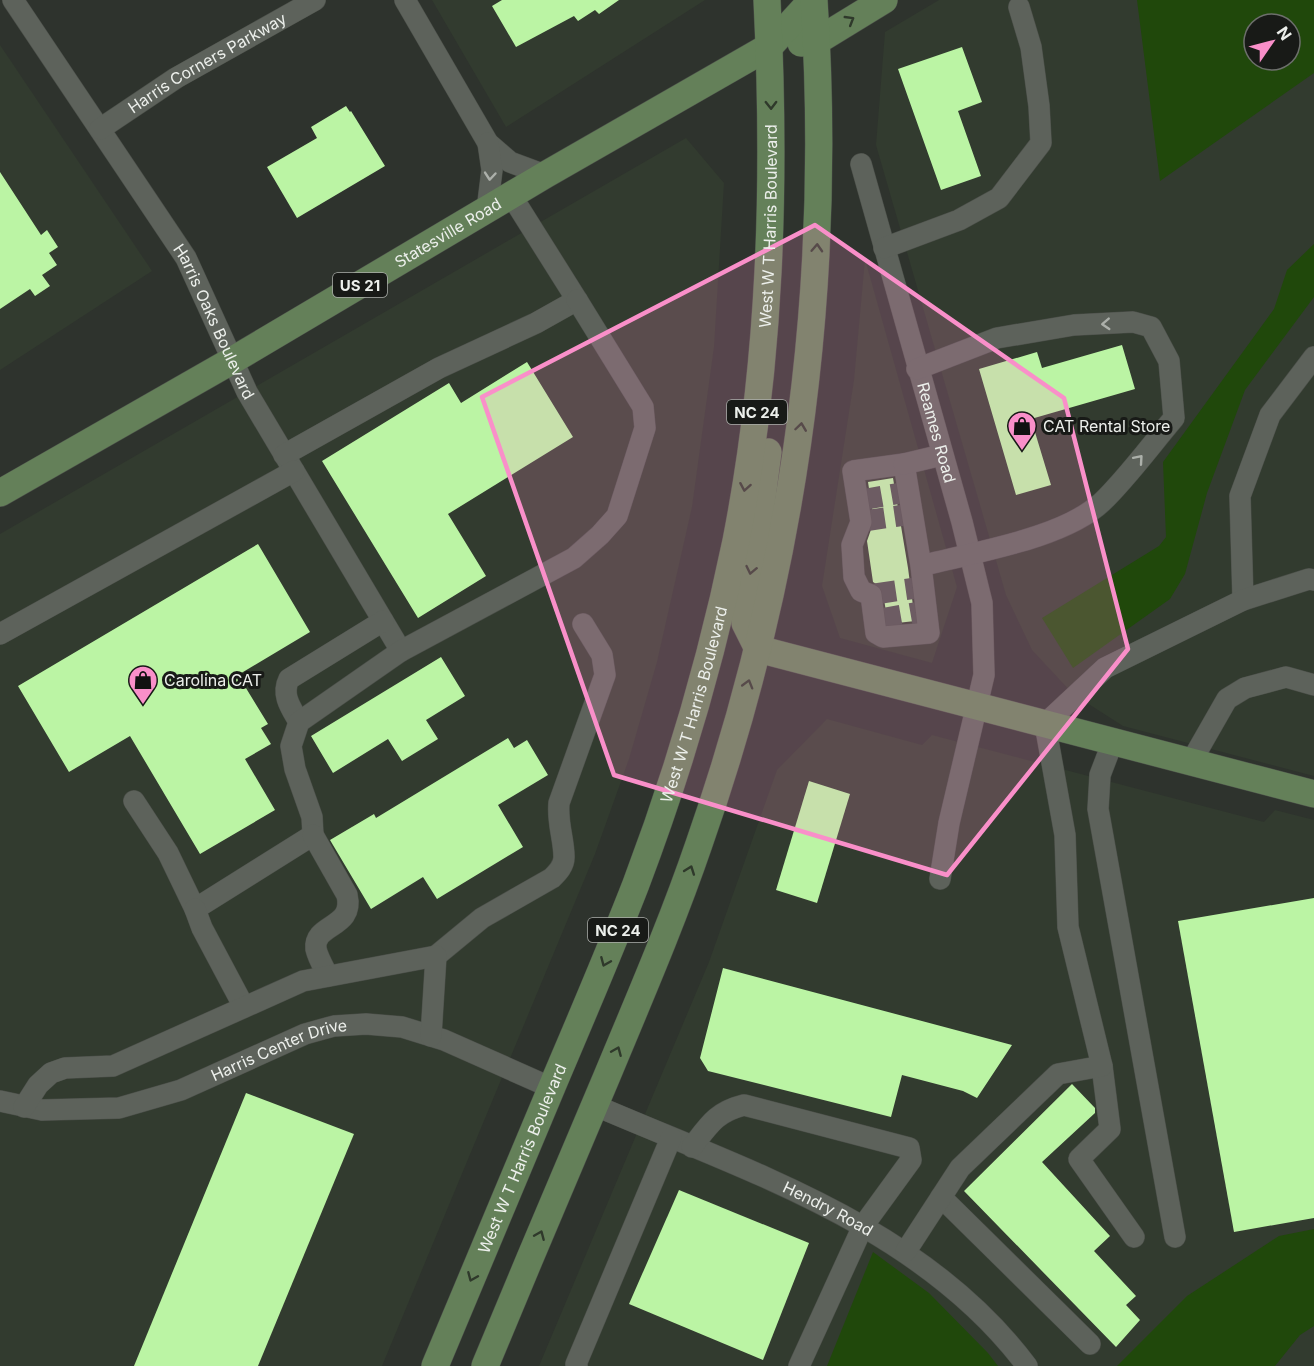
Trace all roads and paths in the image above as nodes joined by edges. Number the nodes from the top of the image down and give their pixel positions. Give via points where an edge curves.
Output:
1 (13, 0) edge
2 (315, 0) edge
3 (405, 0) edge
4 (767, 0) edge
5 (813, 0) edge
6 (884, 0) edge
7 (1018, 6) dead end
8 (816, 41) junction
9 (770, 46) junction
10 (100, 129) junction
11 (488, 143) junction
12 (861, 164) dead end
13 (545, 175) junction
14 (511, 195) junction
15 (487, 210) junction
16 (884, 248) junction
17 (577, 300) junction
18 (768, 303) junction
19 (1314, 357) edge
20 (233, 360) junction
21 (917, 369) junction
22 (942, 455) junction
23 (289, 463) junction
24 (904, 464) junction
25 (0, 493) edge
26 (970, 553) junction
27 (1312, 575) edge
28 (920, 580) junction
29 (1243, 600) junction
30 (383, 621) junction
31 (583, 624) dead end
32 (0, 634) edge
33 (758, 649) junction
34 (401, 651) junction
35 (1314, 685) edge
36 (977, 706) junction
37 (299, 722) junction
38 (1045, 724) junction
39 (1113, 741) junction
40 (1191, 762) junction
41 (1314, 794) edge
42 (134, 801) dead end
43 (314, 835) junction
44 (940, 879) dead end
45 (195, 909) junction
46 (436, 956) junction
47 (328, 976) junction
48 (244, 1007) junction
49 (431, 1036) junction
50 (1102, 1066) junction
51 (552, 1088) junction
52 (0, 1101) edge
53 (594, 1105) junction
54 (24, 1107) junction
55 (671, 1138) junction
56 (692, 1147) junction
57 (941, 1197) junction
58 (862, 1226) junction
59 (1134, 1237) dead end
60 (1175, 1237) dead end
61 (906, 1251) junction
62 (1090, 1344) dead end
63 (435, 1366) edge
64 (485, 1366) edge
65 (577, 1366) edge
66 (799, 1366) edge
67 (1027, 1366) edge

1 - 10 street, Harris Oaks Boulevard
2 - 10 street, Harris Corners Parkway via 176,78
3 - 11 street
4 - 9 main road, West W T Harris Boulevard / NC 24
5 - 8 main road, NC 24
5 - 9 main road, Statesville Road / US 21
8 -> 6 main road, Statesville Road / US 21
7 - 16 street via 1031,47 1041,143 999,198 959,220
8 - 9 main road, Statesville Road / US 21
33 -> 8 main road, NC 24 via 788,509 808,367 818,236
9 - 13 main road, Statesville Road / US 21
9 -> 18 main road, West W T Harris Boulevard / NC 24 via 772,184
10 - 20 street, Harris Oaks Boulevard via 186,258
11 - 13 street via 510,162
11 -> 15 street via 492,170
12 - 16 street, Reames Road
13 - 14 main road, Statesville Road / US 21
14 - 15 main road, Statesville Road / US 21
14 - 17 street
15 - 20 main road, Statesville Road / US 21
16 - 21 street, Reames Road
17 - 23 street via 439,368
17 - 34 street via 643,407 645,428 617,516 574,558
18 -> 33 main road via 769,443 756,544 743,603 745,623
18 -> 51 main road, West W T Harris Boulevard / NC 24 via 746,481 709,654 645,860
19 - 29 street via 1270,415 1240,496
20 - 23 street, Harris Oaks Boulevard
20 - 25 main road, Statesville Road / US 21
21 - 22 street, Reames Road
26 -> 21 street via 1042,535 1101,503 1174,418 1169,361 1151,327 1133,322 1074,325 998,338
22 - 24 street
22 - 26 street, Reames Road
23 - 30 street, Harris Oaks Boulevard
23 - 32 street
24 - 28 street
24 - 28 street via 853,471 862,522 852,545 854,578 861,591 873,595 876,633 883,637 930,633
26 - 28 street
26 - 36 street, Reames Road via 982,603 985,651
27 - 29 street
29 - 38 street via 1105,668
30 - 34 street, Harris Oaks Boulevard
30 - 37 street via 289,679 286,698
31 - 46 street via 602,655 605,675 559,803 557,819 564,858 560,869 552,878 482,918
33 - 36 main road
53 -> 33 main road, NC 24 via 700,842
34 - 37 street
35 - 40 street via 1286,676 1245,688 1227,699
36 - 38 main road
36 - 44 street, Reames Road
37 - 43 street via 291,746
38 - 39 main road
38 - 50 street via 1065,836 1068,927
39 - 40 main road
39 - 60 street via 1100,775 1098,809
40 - 41 main road
42 - 45 street via 168,853
43 - 45 street
43 - 47 street via 349,905 342,920 323,932 317,941 316,950
45 - 48 street
46 - 47 street
46 - 49 street
47 - 48 street via 303,981
48 - 54 street via 113,1066 65,1068 51,1073
49 - 51 street, Harris Center Drive
49 - 54 street, Harris Center Drive via 402,1027 334,1026 305,1034 150,1100 119,1108 84,1110
50 - 57 street via 1058,1074 960,1168
50 - 59 street via 1110,1129 1079,1159
51 -> 63 main road, West W T Harris Boulevard / NC 24
52 - 54 street, Harris Center Drive
53 - 55 street, Hendry Road
64 -> 53 main road, NC 24
55 - 56 street, Hendry Road
55 - 65 street
56 - 58 street, Hendry Road via 817,1200
56 - 58 street via 715,1117 744,1105 909,1148 911,1160
57 - 61 street
57 - 62 street
58 - 61 street, Hendry Road
58 - 66 street
61 - 67 street, Hendry Road via 984,1317

